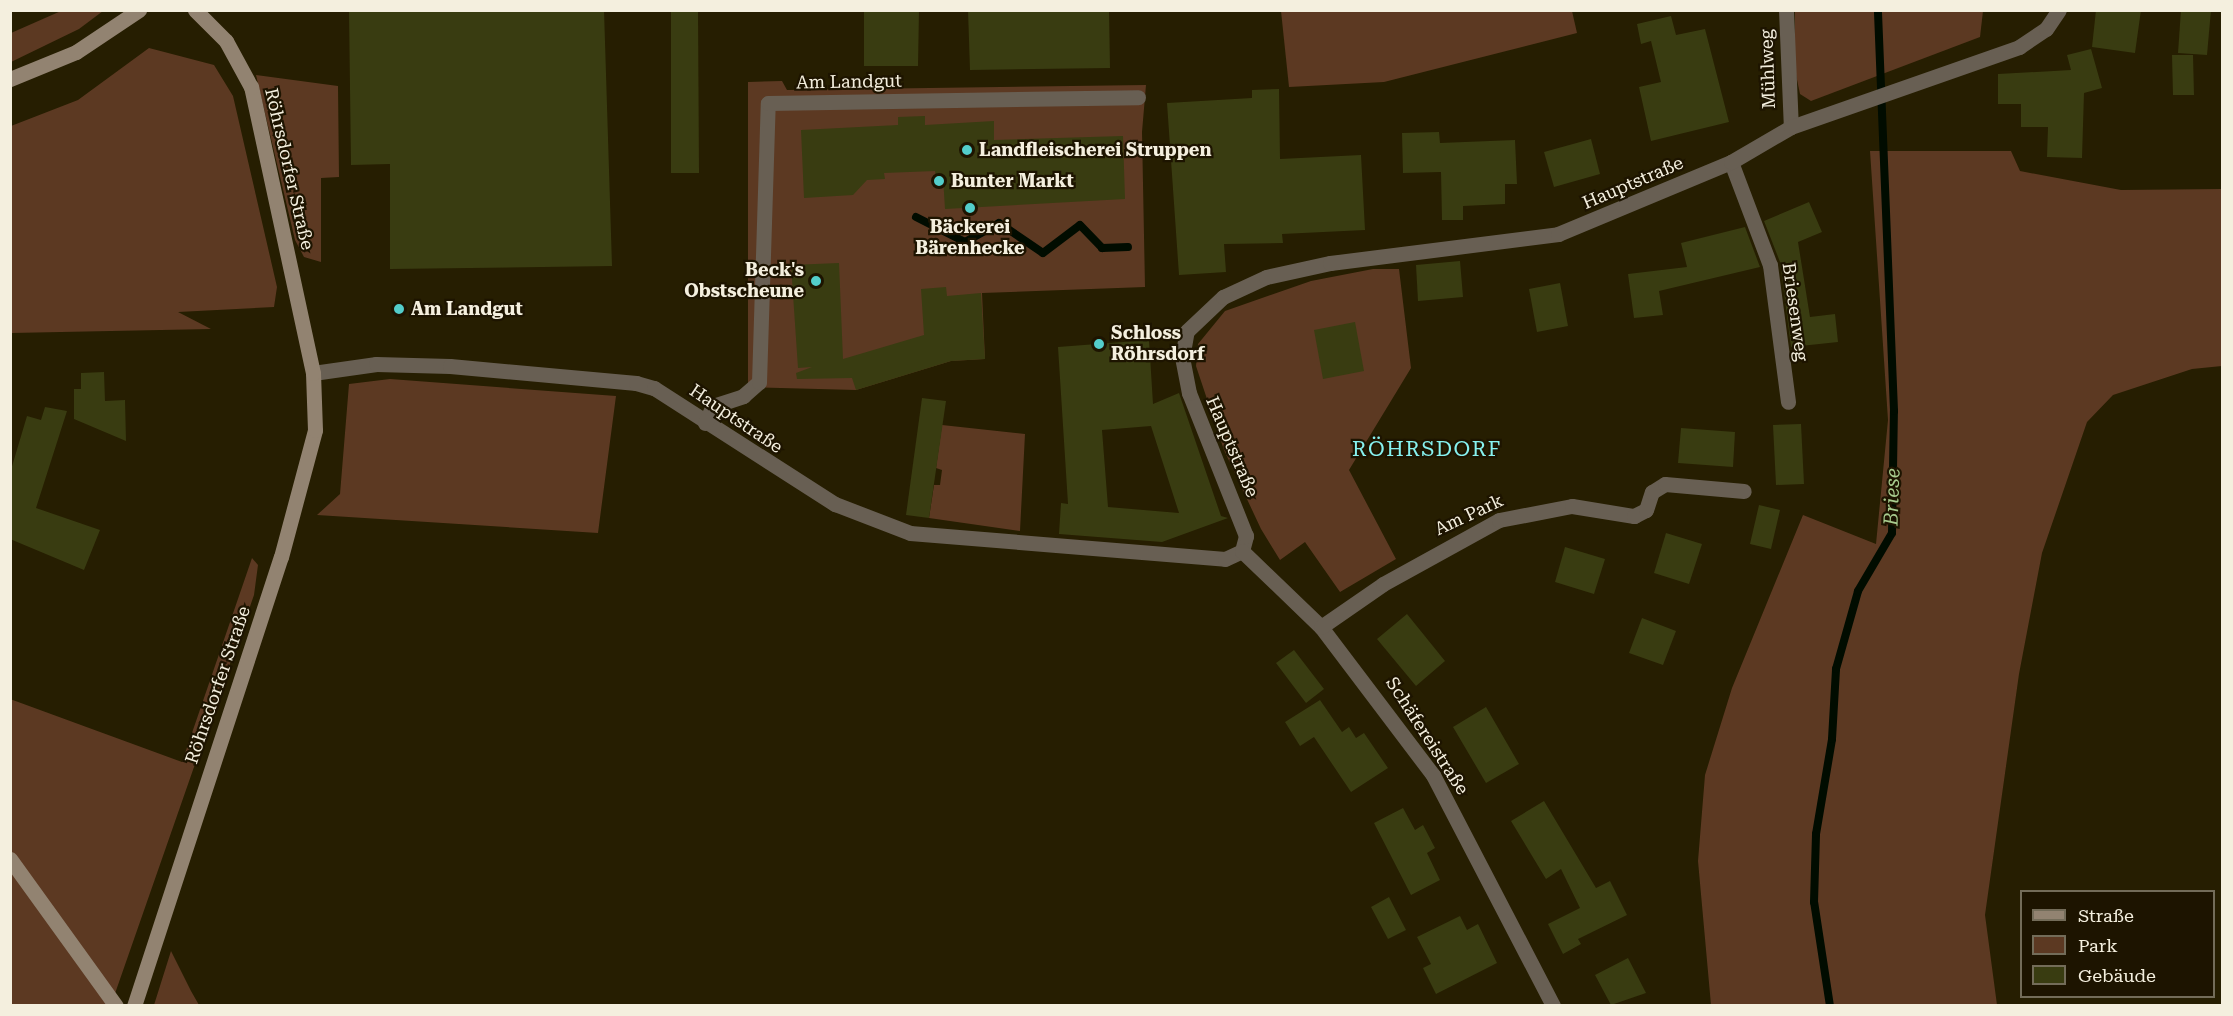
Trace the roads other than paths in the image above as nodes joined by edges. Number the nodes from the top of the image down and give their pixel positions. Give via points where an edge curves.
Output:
1 (139, 10) edge
2 (195, 10) edge
3 (1786, 10) edge
4 (2059, 10) edge
5 (10, 78) edge
6 (1138, 97) dead end
7 (1791, 127) junction
8 (1731, 162) junction
9 (313, 373) junction
10 (1788, 402) dead end
11 (705, 423) junction
12 (1744, 491) dead end
13 (1242, 551) junction
14 (1321, 627) junction
15 (10, 859) edge
16 (116, 1005) edge
17 (134, 1005) edge
18 (1553, 1005) edge

1 - 5 street via 76,52
2 - 9 street, Röhrsdorfer Straße via 226,41 251,87
3 - 7 street, Mühlweg
4 - 7 street, Hauptstraße via 2046,29 2019,47
6 - 11 street, Am Landgut via 768,103 759,382 743,396 713,406
7 - 8 street, Hauptstraße
8 - 10 street, Briesenweg via 1770,265
8 - 13 street, Hauptstraße via 1558,234 1297,269 1242,286 1198,316 1187,331 1182,357 1189,393 1246,536
9 - 11 street, Hauptstraße via 376,364 600,376 654,388
9 - 17 street, Röhrsdorfer Straße via 315,430 305,476
11 - 13 street, Hauptstraße via 835,504 910,533 1225,559
12 - 14 street, Am Park via 1665,484 1652,492 1646,510 1634,516 1572,506 1529,510 1441,549
13 - 14 street, Schäfereistraße
14 - 18 street, Schäfereistraße via 1433,775
15 - 16 street

